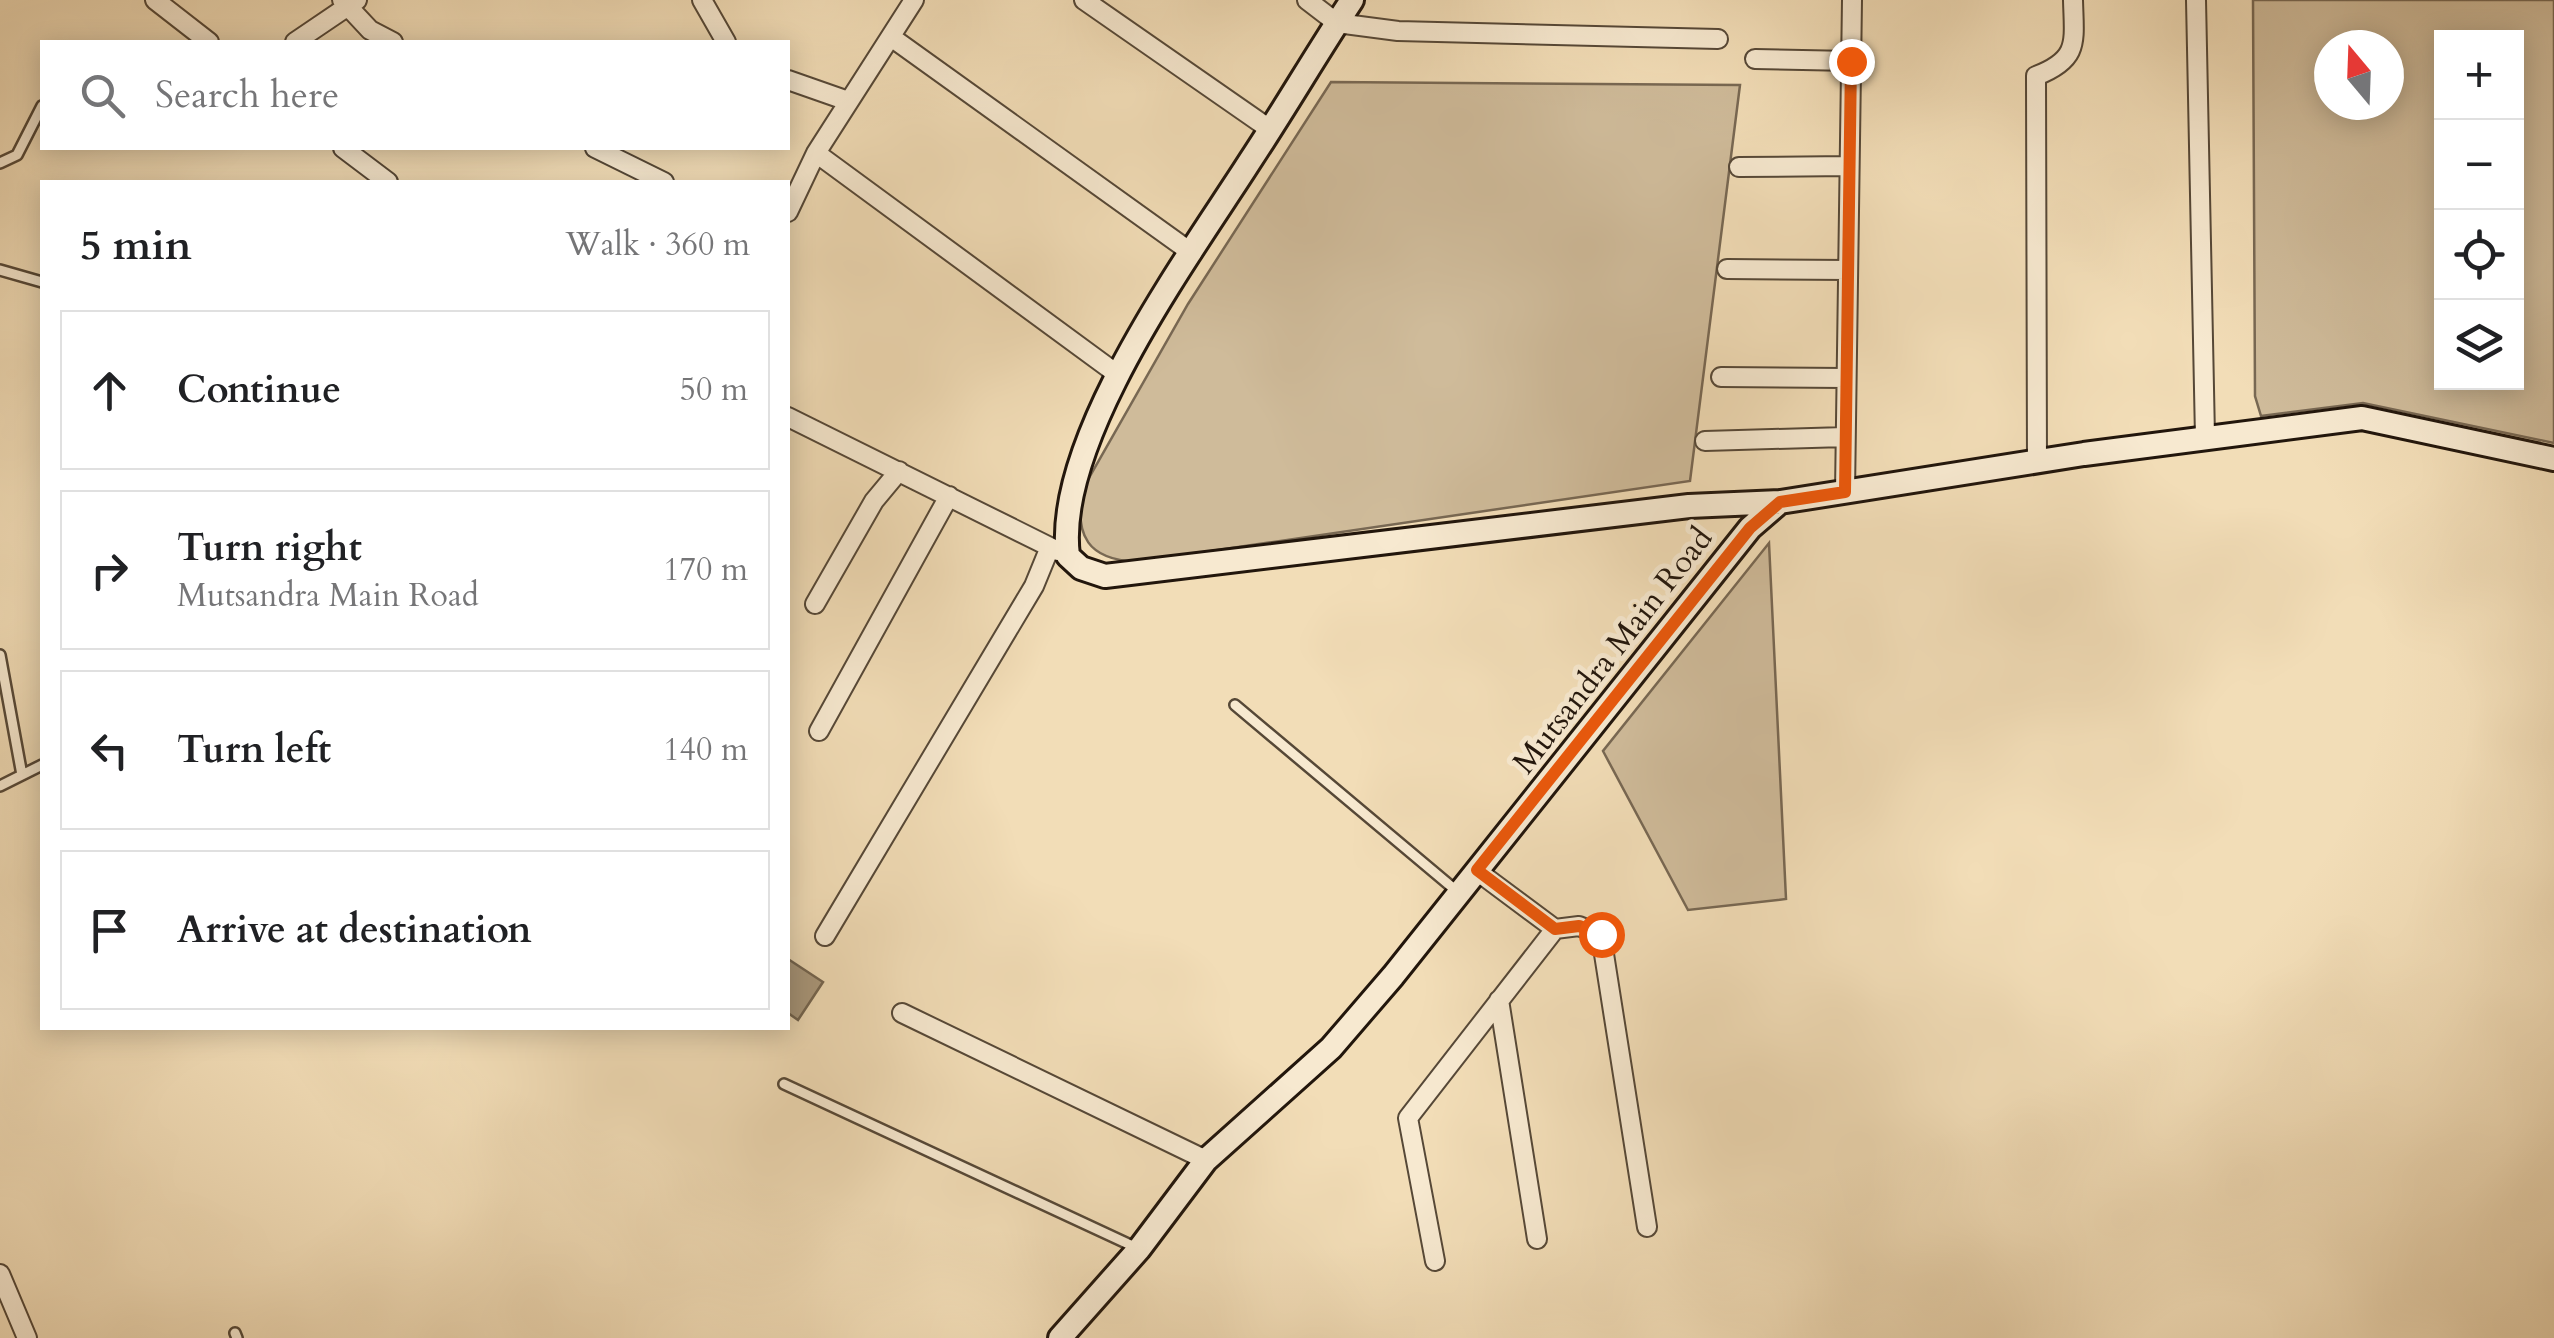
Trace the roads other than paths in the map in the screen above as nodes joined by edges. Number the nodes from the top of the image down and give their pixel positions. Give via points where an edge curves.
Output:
1 (702, 0) edge
2 (914, 0) edge
3 (1084, 0) edge
4 (1307, 0) edge
5 (1352, 0) edge
6 (1852, 0) edge
7 (2073, 0) edge
8 (2196, 0) edge
9 (160, 1) edge
10 (348, 3) edge
11 (1337, 23) junction
12 (891, 37) junction
13 (1718, 39) dead end
14 (207, 40) edge
15 (299, 40) edge
16 (390, 40) edge
17 (725, 40) edge
18 (1756, 59) dead end
19 (1851, 61) junction
20 (790, 81) edge
21 (848, 101) junction
22 (40, 110) edge
23 (1271, 130) junction
24 (346, 150) edge
25 (599, 150) edge
26 (816, 153) junction
27 (0, 162) edge
28 (1849, 166) junction
29 (1739, 167) dead end
30 (385, 180) edge
31 (660, 180) edge
32 (790, 208) edge
33 (1192, 253) junction
34 (1726, 269) dead end
35 (0, 270) edge
36 (1848, 270) junction
37 (40, 281) edge
38 (1117, 374) junction
39 (1721, 377) dead end
40 (1846, 378) junction
41 (791, 426) edge
42 (1846, 437) junction
43 (2205, 437) junction
44 (1705, 441) dead end
45 (2554, 459) edge
46 (2037, 462) junction
47 (899, 471) junction
48 (1845, 492) junction
49 (949, 496) junction
50 (1780, 502) junction
51 (1059, 552) junction
52 (815, 604) dead end
53 (0, 655) edge
54 (1235, 705) dead end
55 (819, 731) dead end
56 (40, 766) edge
57 (22, 776) junction
58 (0, 786) edge
59 (1477, 870) junction
60 (1459, 893) junction
61 (1555, 929) junction
62 (825, 936) dead end
63 (1499, 1000) junction
64 (902, 1013) dead end
65 (784, 1084) dead end
66 (1206, 1160) junction
67 (1646, 1227) dead end
68 (1537, 1239) dead end
69 (1139, 1249) junction
70 (1435, 1262) dead end
71 (0, 1274) edge
72 (26, 1338) edge
73 (1060, 1338) edge

1 - 17 street
2 - 12 street
3 - 23 street
4 - 11 street
5 - 11 street
6 - 19 street
7 - 46 street via 2074,47 2060,67 2036,76
8 - 43 street
9 - 14 street
10 - 15 street
10 - 16 street
11 - 13 street via 1398,31
11 - 23 street
12 - 21 street
12 - 33 street
18 - 19 street
19 - 28 street
20 - 21 street
21 - 26 street
22 - 27 lane via 17,155
23 - 33 street
24 - 30 street
25 - 31 street
26 - 32 street
26 - 38 street
28 - 29 street
28 - 36 street
33 - 38 street
34 - 36 street
35 - 37 lane
36 - 40 street
38 - 51 street via 1072,481
39 - 40 street
40 - 42 street
41 - 47 street
42 - 44 street
42 - 48 street
43 - 45 street via 2362,418
43 - 46 street
46 - 48 street
47 - 49 street
47 - 52 street via 874,501
48 - 50 street
49 - 51 street
49 - 55 street
50 - 51 street via 1689,506 1105,576
50 - 59 street, Mutsandra Main Road via 1750,528
51 - 62 street
53 - 57 lane
54 - 60 lane
56 - 57 lane
57 - 58 lane
59 - 60 street, Mutsandra Main Road
59 - 61 street
60 - 66 street, Mutsandra Main Road via 1331,1048
61 - 63 street
61 - 67 street via 1579,926 1601,934
63 - 68 street
63 - 70 street via 1408,1118
64 - 66 street
65 - 69 lane
66 - 69 street, Mutsandra Main Road
69 - 73 street, Mutsandra Main Road
71 - 72 street

